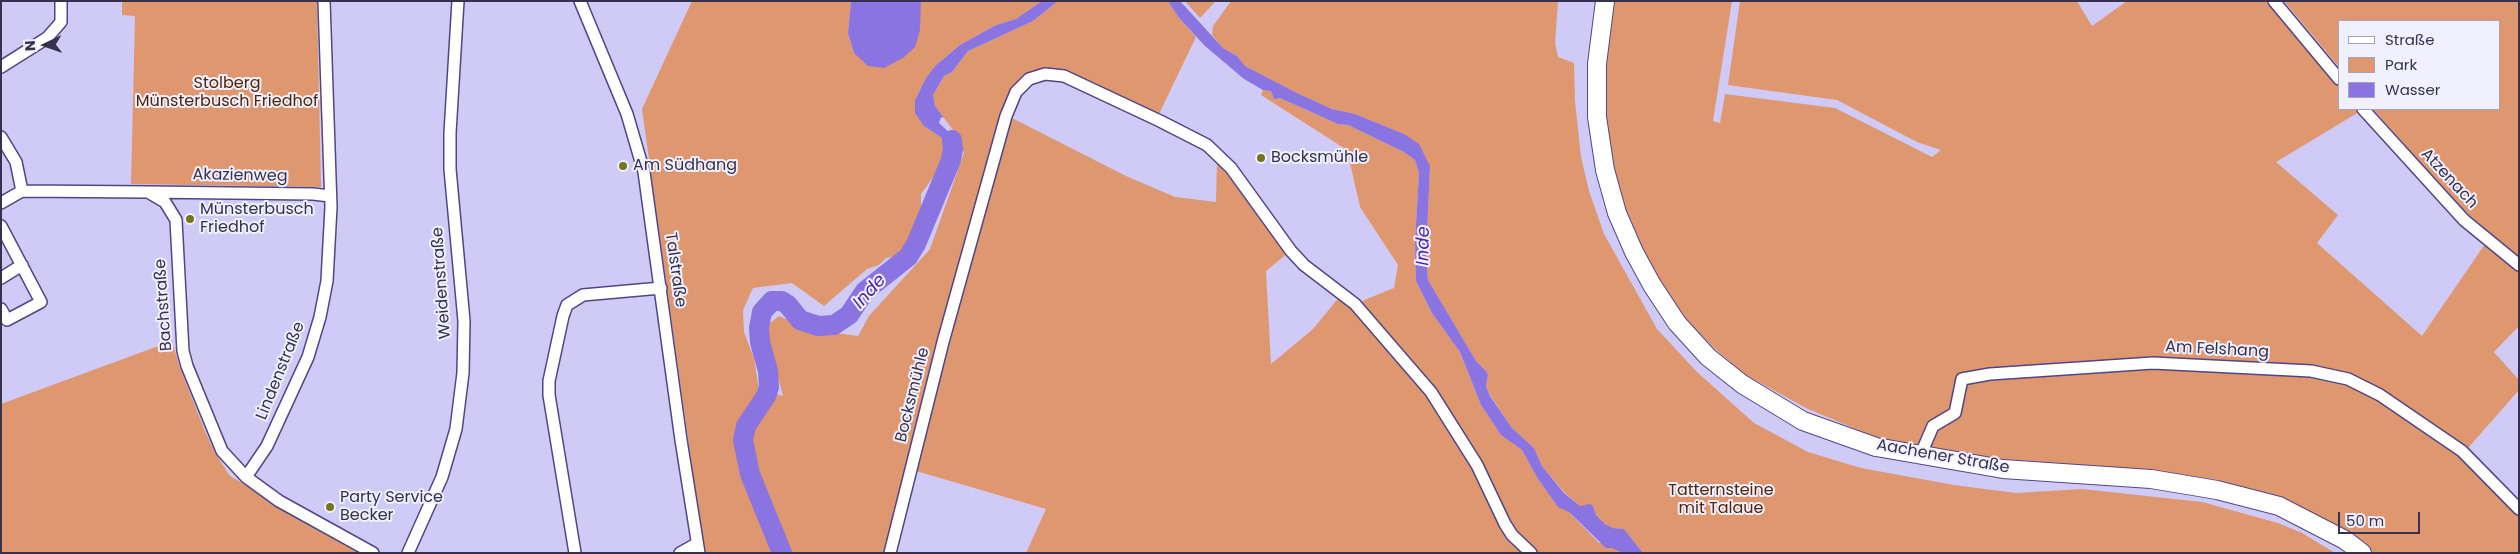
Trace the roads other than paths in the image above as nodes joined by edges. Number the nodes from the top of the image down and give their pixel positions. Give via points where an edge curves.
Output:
1 (61, 1) edge
2 (324, 1) edge
3 (458, 1) edge
4 (580, 1) edge
5 (1605, 1) edge
6 (2274, 1) edge
7 (1, 67) edge
8 (2338, 78) edge
9 (2364, 110) edge
10 (1, 137) edge
11 (22, 191) junction
12 (148, 192) junction
13 (330, 196) junction
14 (1, 203) edge
15 (1, 226) edge
16 (22, 265) junction
17 (2519, 265) edge
18 (1, 278) edge
19 (661, 288) junction
20 (1, 309) edge
21 (1920, 456) junction
22 (246, 477) junction
23 (2519, 509) edge
24 (698, 548) edge
25 (373, 553) edge
26 (408, 553) edge
27 (575, 553) edge
28 (680, 553) edge
29 (890, 553) edge
30 (1531, 553) edge
31 (2362, 553) edge

1 - 7 street via 61,22 47,38
2 - 13 street, Lindenstraße
3 - 26 street, Weidenstraße via 450,160 464,321 463,373 456,429 442,477
4 - 19 street, Talstraße via 627,114 644,172
5 - 21 main road, Aachener Straße via 1596,64 1597,117 1604,170 1634,252 1678,323 1708,357 1742,384 1804,421 1876,447
6 - 8 street
9 - 17 street, Atzenach via 2464,220
10 - 11 street via 16,162
11 - 12 street
11 - 14 street
12 - 13 street, Akazienweg
12 - 22 street, Bachstraße via 165,202 176,220 181,334 186,366 222,451
13 - 22 street, Lindenstraße via 329,258 320,317 308,357 284,411 267,446
15 - 16 street
16 - 18 street
16 - 20 street via 41,302 7,320
19 - 24 street, Talstraße
19 - 27 street via 583,296 572,301 565,310 549,381 549,395
21 - 23 street, Am Felshang via 1933,426 1955,413 1962,379 1990,374 2152,363 2311,371 2348,380 2380,395 2462,451
21 - 31 main road, Aachener Straße via 2004,469 2151,480 2217,490 2279,506 2345,540
22 - 25 street, Bachstraße via 279,501
24 - 28 street
29 - 30 street, Bocksmühle via 943,342 1006,116 1016,92 1029,79 1045,74 1064,76 1160,121 1206,145 1231,168 1290,251 1304,266 1355,304 1431,392 1477,465 1505,524

